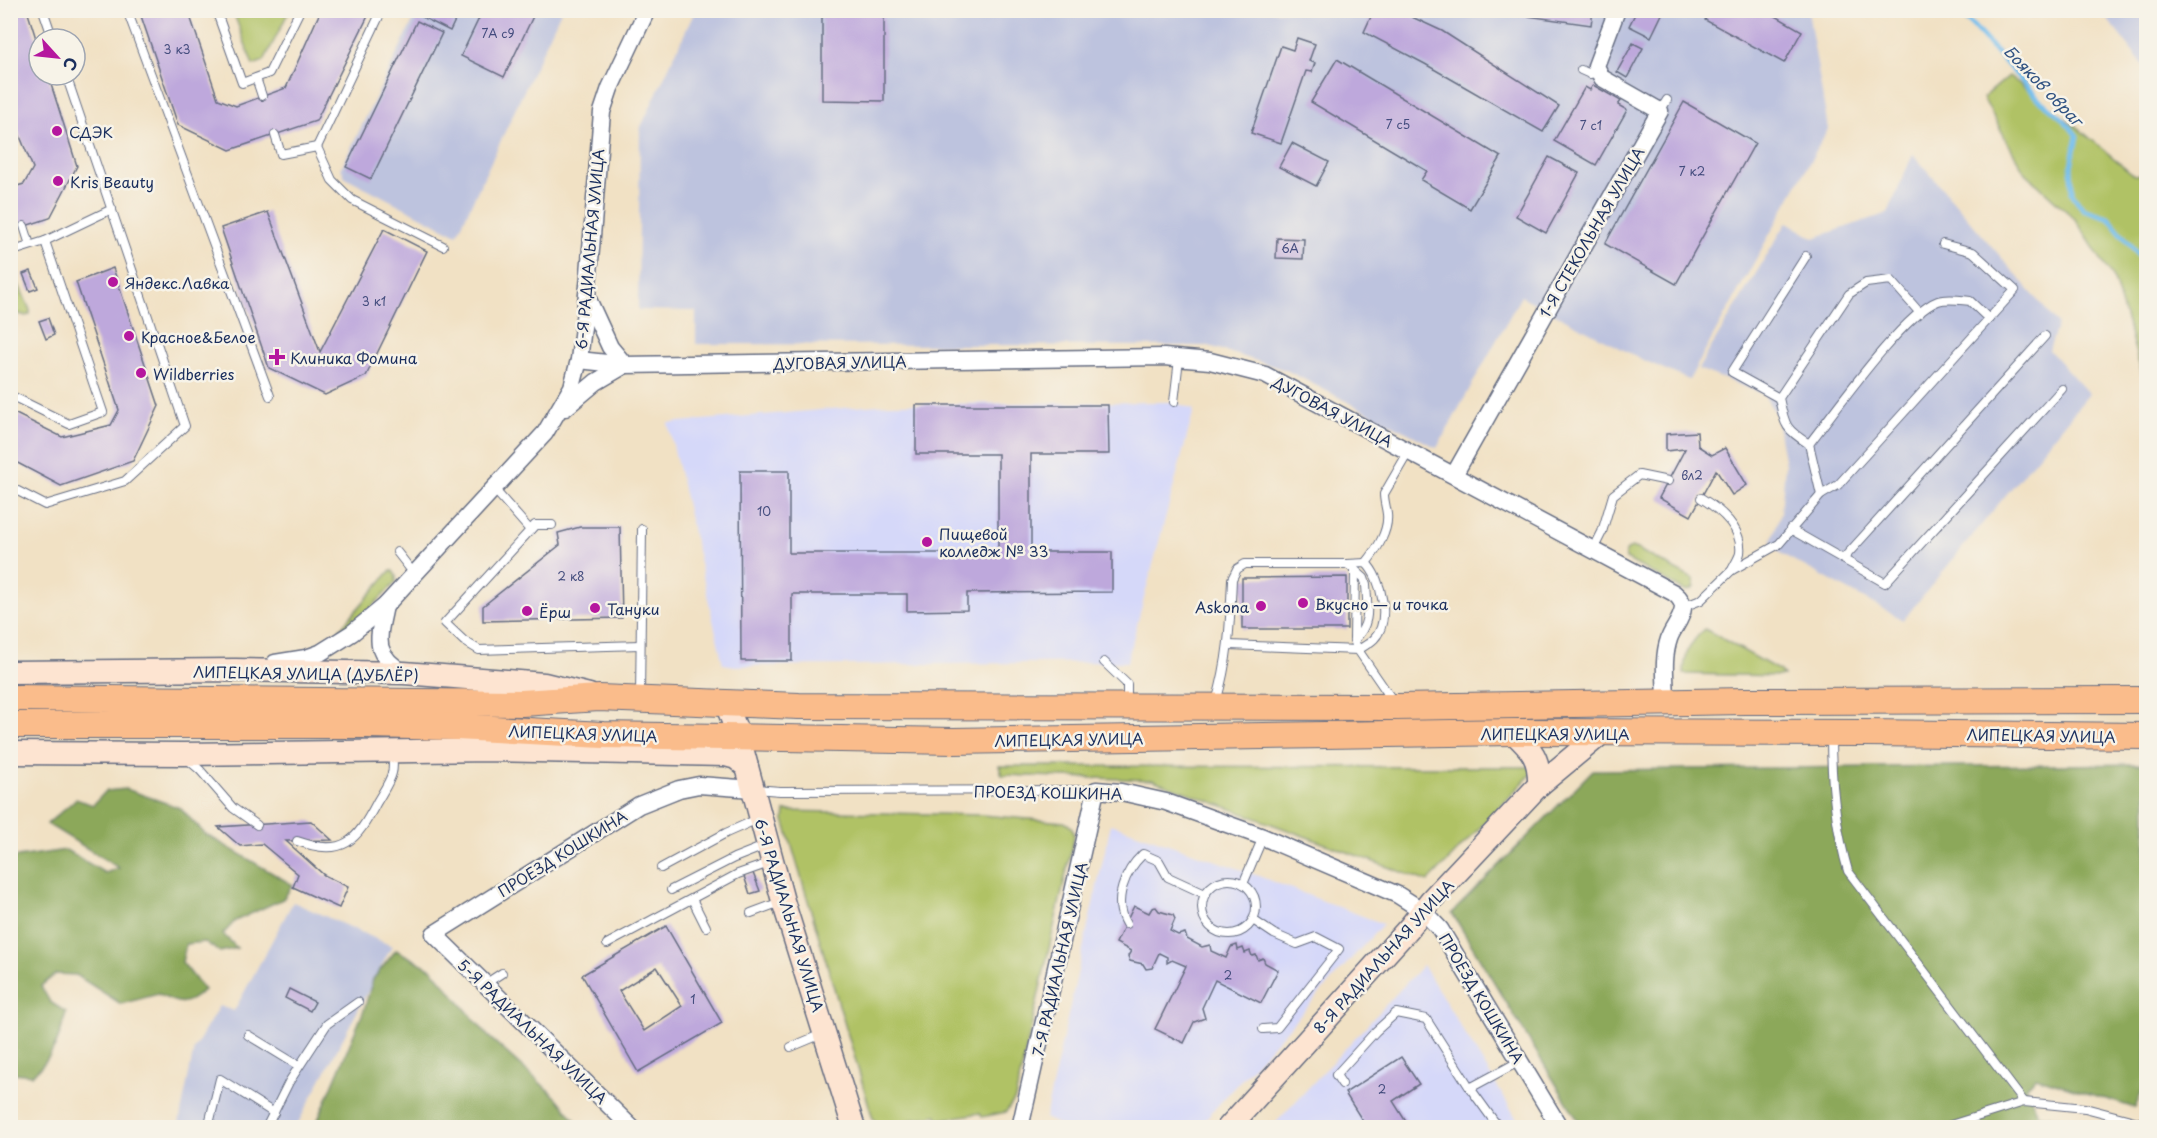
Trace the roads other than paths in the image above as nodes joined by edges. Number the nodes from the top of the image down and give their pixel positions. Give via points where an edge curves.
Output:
1 (43, 10) edge
2 (127, 10) edge
3 (216, 10) edge
4 (300, 10) edge
5 (382, 10) edge
6 (647, 10) edge
7 (1617, 10) edge
8 (49, 27) edge
9 (1581, 70) dead end
10 (1599, 72) junction
11 (256, 78) junction
12 (70, 87) edge
13 (262, 96) dead end
14 (275, 135) dead end
15 (316, 147) junction
16 (112, 209) junction
17 (24, 226) dead end
18 (45, 241) junction
19 (1942, 244) dead end
20 (30, 245) junction
21 (442, 246) dead end
22 (10, 252) edge
23 (1806, 256) dead end
24 (587, 296) junction
25 (1920, 313) junction
26 (1989, 319) junction
27 (2045, 336) dead end
28 (1179, 359) junction
29 (579, 360) junction
30 (625, 365) junction
31 (2062, 389) dead end
32 (10, 395) edge
33 (270, 396) dead end
34 (1779, 398) junction
35 (1174, 402) dead end
36 (558, 413) junction
37 (1809, 444) junction
38 (1409, 451) junction
39 (1454, 475) junction
40 (1668, 481) dead end
41 (10, 488) edge
42 (494, 489) junction
43 (1821, 495) junction
44 (1701, 498) dead end
45 (552, 525) dead end
46 (642, 529) dead end
47 (1790, 529) junction
48 (530, 530) junction
49 (1593, 550) junction
50 (397, 552) dead end
51 (1843, 559) junction
52 (1366, 563) junction
53 (1347, 564) junction
54 (1356, 570) junction
55 (1732, 570) junction
56 (415, 575) junction
57 (385, 606) junction
58 (1683, 607) junction
59 (1354, 640) junction
60 (640, 645) junction
61 (1229, 645) junction
62 (1358, 650) junction
63 (1104, 662) dead end
64 (235, 670) junction
65 (10, 672) edge
66 (404, 674) junction
67 (599, 698) junction
68 (10, 699) edge
69 (640, 699) junction
70 (2137, 700) edge
71 (1666, 702) junction
72 (726, 704) junction
73 (1126, 707) junction
74 (1215, 707) junction
75 (1397, 707) junction
76 (10, 725) edge
77 (1513, 732) junction
78 (1604, 732) junction
79 (1831, 733) junction
80 (603, 735) junction
81 (2137, 736) edge
82 (739, 737) junction
83 (492, 750) junction
84 (393, 752) junction
85 (10, 753) edge
86 (183, 754) junction
87 (750, 778) junction
88 (1539, 785) junction
89 (1096, 790) junction
90 (760, 818) junction
91 (257, 825) dead end
92 (1263, 837) junction
93 (297, 841) dead end
94 (770, 853) junction
95 (661, 868) dead end
96 (1242, 884) junction
97 (671, 890) dead end
98 (1204, 894) junction
99 (692, 899) junction
100 (783, 901) junction
101 (1423, 911) junction
102 (751, 913) dead end
103 (1253, 920) junction
104 (1126, 924) dead end
105 (706, 927) dead end
106 (434, 934) joint
107 (607, 944) dead end
108 (502, 973) dead end
109 (485, 984) junction
110 (358, 1002) dead end
111 (1263, 1029) dead end
112 (825, 1033) junction
113 (249, 1035) dead end
114 (792, 1047) dead end
115 (1521, 1061) junction
116 (299, 1066) junction
117 (1342, 1084) dead end
118 (1470, 1088) junction
119 (2024, 1102) junction
120 (274, 1113) junction
121 (2146, 1124) edge
122 (208, 1128) edge
123 (266, 1128) edge
124 (633, 1128) edge
125 (854, 1128) edge
126 (1020, 1128) edge
127 (1228, 1128) edge
128 (1499, 1128) edge
129 (1560, 1128) edge
130 (1941, 1128) edge

1 - 8 lane
2 - 33 lane
3 - 11 lane via 242,83
4 - 11 lane via 269,73
5 - 15 lane
6 - 24 street, 6-Я РАДИАЛЬНАЯ УЛИЦА via 602,111
7 - 10 street via 1596,66
9 - 10 lane
10 - 39 street, 1-Я СТЕКОЛЬНАЯ УЛИЦА via 1602,78 1663,106
11 - 13 lane
12 - 16 lane
14 - 15 lane via 281,154
15 - 21 lane via 332,180 352,200
16 - 18 lane
16 - 41 lane via 185,426 125,481 45,505
17 - 20 lane
18 - 20 lane
18 - 32 lane via 103,412 69,424
19 - 26 lane via 1973,252 2015,290
20 - 22 lane
23 - 34 lane via 1732,372
24 - 29 street, 6-Я РАДИАЛЬНАЯ УЛИЦА
24 - 30 street via 610,347
25 - 26 lane via 1939,301 1957,299 1970,301
25 - 34 lane via 1891,280 1866,283 1849,294
25 - 37 lane via 1894,338
26 - 43 lane via 1838,485
27 - 51 lane
28 - 30 street, ДУГОВАЯ УЛИЦА
28 - 35 lane
28 - 38 street, ДУГОВАЯ УЛИЦА via 1265,375
29 - 30 street, ДУГОВАЯ УЛИЦА
29 - 36 street, 6-Я РАДИАЛЬНАЯ УЛИЦА via 572,387
30 - 36 street, ДУГОВАЯ УЛИЦА via 596,382
31 - 51 lane via 1885,583
34 - 37 lane via 1790,432
36 - 42 street, 6-Я РАДИАЛЬНАЯ УЛИЦА
37 - 43 lane
38 - 39 street, ДУГОВАЯ УЛИЦА
38 - 52 lane via 1384,494 1388,516 1383,536
39 - 49 street, ДУГОВАЯ УЛИЦА
40 - 49 lane via 1639,475 1613,495
42 - 48 lane
42 - 56 street, 6-Я РАДИАЛЬНАЯ УЛИЦА
43 - 47 lane
44 - 55 lane via 1719,509 1736,532 1740,554
45 - 48 lane via 535,525
46 - 60 lane
47 - 51 lane
47 - 55 lane via 1779,544
48 - 60 lane via 445,623 479,650
49 - 58 street, ДУГОВАЯ УЛИЦА via 1674,593
50 - 56 lane
52 - 53 lane
52 - 62 lane via 1377,576 1382,593 1382,622 1375,639
53 - 54 lane
53 - 61 lane via 1245,564 1236,569 1232,579
54 - 59 lane
54 - 59 lane via 1366,584 1368,621 1363,633
55 - 58 lane via 1701,600
56 - 57 street, 6-Я РАДИАЛЬНАЯ УЛИЦА
57 - 64 street, 6-Я РАДИАЛЬНАЯ УЛИЦА via 320,653
57 - 66 street via 378,639 381,654
58 - 71 street via 1666,653
59 - 62 lane
60 - 69 lane
61 - 62 lane
61 - 74 lane
62 - 75 lane
63 - 73 lane via 1127,684
64 - 65 main road, ЛИПЕЦКАЯ УЛИЦА (ДУБЛЁР)
64 - 66 main road, ЛИПЕЦКАЯ УЛИЦА (ДУБЛЁР)
66 - 67 main road, ЛИПЕЦКАЯ УЛИЦА (ДУБЛЁР) via 544,684
67 - 68 main road, ЛИПЕЦКАЯ УЛИЦА via 522,703
67 - 69 main road, ЛИПЕЦКАЯ УЛИЦА
69 - 72 main road, ЛИПЕЦКАЯ УЛИЦА
70 - 71 main road, ЛИПЕЦКАЯ УЛИЦА
71 - 75 main road, ЛИПЕЦКАЯ УЛИЦА
72 - 73 main road, ЛИПЕЦКАЯ УЛИЦА
72 - 82 main road, 6-Я РАДИАЛЬНАЯ УЛИЦА
73 - 74 main road, ЛИПЕЦКАЯ УЛИЦА
74 - 75 main road, ЛИПЕЦКАЯ УЛИЦА
76 - 80 main road, ЛИПЕЦКАЯ УЛИЦА via 364,725
77 - 78 main road, ЛИПЕЦКАЯ УЛИЦА
77 - 82 main road, ЛИПЕЦКАЯ УЛИЦА via 954,741
77 - 88 main road via 1537,760
78 - 79 main road, ЛИПЕЦКАЯ УЛИЦА
78 - 88 main road, 8-Я РАДИАЛЬНАЯ УЛИЦА
79 - 81 main road, ЛИПЕЦКАЯ УЛИЦА
79 - 119 lane via 1839,840 1848,871
80 - 82 main road, ЛИПЕЦКАЯ УЛИЦА
80 - 83 main road
82 - 87 main road, 6-Я РАДИАЛЬНАЯ УЛИЦА
83 - 84 main road
83 - 87 main road via 725,755 736,758
84 - 86 main road
84 - 93 lane via 392,773 354,840 316,848
85 - 86 main road
86 - 91 lane via 233,808
87 - 89 lane, ПРОЕЗД КОШКИНА via 780,791
87 - 90 main road, 6-Я РАДИАЛЬНАЯ УЛИЦА
87 - 106 street, ПРОЕЗД КОШКИНА via 679,789 639,805
88 - 101 main road, 8-Я РАДИАЛЬНАЯ УЛИЦА
89 - 92 street, ПРОЕЗД КОШКИНА via 1166,802
89 - 126 street, 7-Я РАДИАЛЬНАЯ УЛИЦА
90 - 94 main road, 6-Я РАДИАЛЬНАЯ УЛИЦА
90 - 95 lane
92 - 96 lane
92 - 101 street, ПРОЕЗД КОШКИНА via 1398,895
94 - 97 lane via 734,858
94 - 99 lane
94 - 100 main road, 6-Я РАДИАЛЬНАЯ УЛИЦА
96 - 98 lane via 1221,881
96 - 103 lane via 1251,890 1255,900
98 - 103 lane via 1203,918 1221,934 1234,935
98 - 104 lane via 1168,877 1159,861 1143,854 1131,865 1123,882 1119,913
99 - 105 lane
99 - 107 lane
100 - 102 lane
100 - 112 main road, 6-Я РАДИАЛЬНАЯ УЛИЦА
101 - 115 street, ПРОЕЗД КОШКИНА via 1440,929
101 - 127 main road, 8-Я РАДИАЛЬНАЯ УЛИЦА
103 - 111 lane via 1297,944 1316,937 1339,949 1277,1028
106 - 109 street, 5-Я РАДИАЛЬНАЯ УЛИЦА
108 - 109 lane
109 - 124 street, 5-Я РАДИАЛЬНАЯ УЛИЦА
110 - 116 lane via 327,1024
112 - 114 lane
112 - 125 main road, 6-Я РАДИАЛЬНАЯ УЛИЦА
113 - 116 lane
115 - 118 lane
115 - 129 street, ПРОЕЗД КОШКИНА
116 - 120 lane
117 - 118 lane via 1336,1075 1396,1013 1426,1019
118 - 128 lane
119 - 121 lane via 2085,1108
119 - 130 lane
120 - 122 lane via 220,1079
120 - 123 lane

